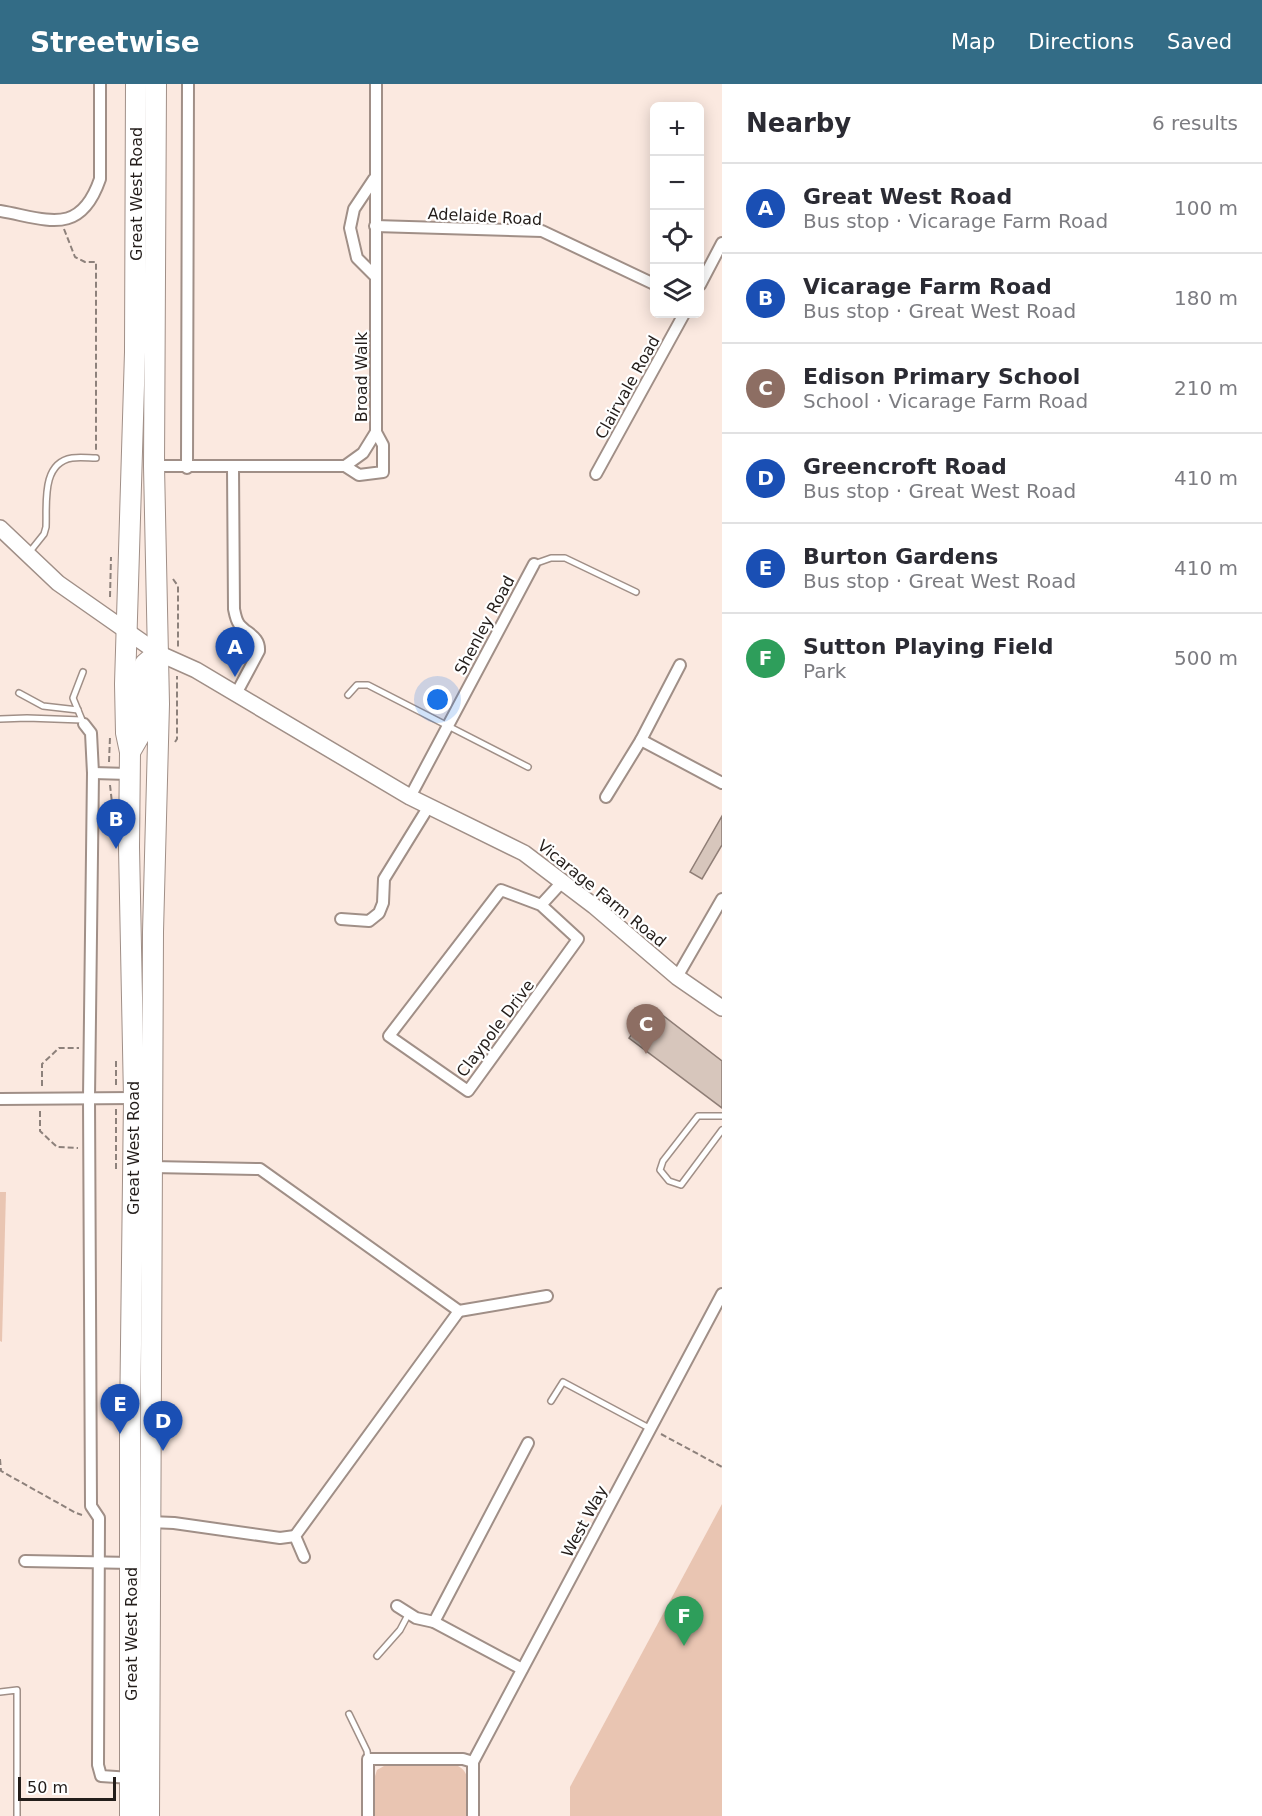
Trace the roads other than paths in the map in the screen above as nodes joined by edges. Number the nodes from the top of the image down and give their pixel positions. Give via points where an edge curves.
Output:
1 (100, 84) edge
2 (136, 84) edge
3 (156, 84) edge
4 (188, 84) edge
5 (376, 84) edge
6 (375, 178) junction
7 (0, 212) edge
8 (375, 226) junction
9 (722, 243) edge
10 (375, 276) junction
11 (704, 276) edge
12 (650, 282) edge
13 (682, 318) edge
14 (376, 432) junction
15 (96, 458) road end
16 (154, 466) junction
17 (345, 466) junction
18 (187, 468) junction
19 (233, 468) junction
20 (596, 474) dead end
21 (0, 528) edge
22 (27, 555) junction
23 (534, 564) joint
24 (636, 592) dead end
25 (126, 631) junction
26 (158, 653) junction
27 (680, 665) dead end
28 (83, 672) dead end
29 (20, 693) dead end
30 (236, 694) junction
31 (348, 695) dead end
32 (78, 710) junction
33 (0, 719) edge
34 (83, 722) junction
35 (448, 725) junction
36 (641, 740) junction
37 (130, 752) junction
38 (528, 767) dead end
39 (93, 773) junction
40 (129, 774) junction
41 (722, 783) edge
42 (410, 797) junction
43 (606, 797) dead end
44 (429, 806) junction
45 (562, 881) junction
46 (722, 899) edge
47 (541, 905) junction
48 (341, 919) dead end
49 (677, 977) junction
50 (722, 1008) edge
51 (89, 1098) junction
52 (134, 1098) junction
53 (0, 1099) edge
54 (722, 1116) edge
55 (722, 1130) edge
56 (152, 1167) junction
57 (722, 1294) edge
58 (547, 1296) dead end
59 (459, 1311) junction
60 (551, 1401) dead end
61 (650, 1428) junction
62 (528, 1443) dead end
63 (150, 1522) junction
64 (295, 1536) junction
65 (304, 1557) dead end
66 (25, 1561) dead end
67 (100, 1562) junction
68 (132, 1563) junction
69 (397, 1606) dead end
70 (409, 1613) junction
71 (434, 1622) junction
72 (377, 1656) dead end
73 (522, 1669) junction
74 (0, 1692) edge
75 (349, 1714) dead end
76 (368, 1760) junction
77 (473, 1762) junction
78 (131, 1778) junction
79 (17, 1816) edge
80 (130, 1816) edge
81 (149, 1816) edge
82 (368, 1816) edge
83 (473, 1816) edge

1 - 7 street via 100,179 86,208 74,217 55,221
2 - 25 highway, Great West Road via 135,352
3 - 16 highway, Great West Road
4 - 18 street
5 - 6 street, Broad Walk
6 - 8 street, Broad Walk
6 - 10 street via 354,209 350,228 357,258
8 - 10 street, Broad Walk
8 - 12 street, Adelaide Road via 542,231
9 - 11 street
10 - 14 street, Broad Walk
13 - 20 street, Clairvale Road
14 - 17 street, Broad Walk via 363,453
14 - 17 street via 383,445 383,472 359,475
15 - 22 lane via 71,458 52,471 44,534
16 - 18 street
16 - 26 highway, Great West Road
17 - 19 street
18 - 19 street
19 - 30 street via 234,609 240,624 260,645
21 - 22 street, Vicarage Farm Road
22 - 25 street, Vicarage Farm Road via 58,583
23 - 24 lane via 565,558
23 - 35 street, Shenley Road
25 - 26 street, Vicarage Farm Road
25 - 37 highway, Great West Road via 126,733
26 - 30 street, Vicarage Farm Road
26 - 37 highway via 142,670 141,733
26 - 56 highway, Great West Road
27 - 36 street
28 - 32 lane via 73,698
29 - 32 lane via 43,706
30 - 42 street, Vicarage Farm Road
31 - 35 lane via 357,685 368,685
32 - 34 lane
33 - 34 lane
34 - 39 street via 91,733
35 - 38 lane
35 - 42 street, Shenley Road
36 - 41 street
36 - 43 street
37 - 40 highway, Great West Road
39 - 40 street
39 - 51 street
40 - 52 highway, Great West Road
42 - 44 street, Vicarage Farm Road
44 - 45 street, Vicarage Farm Road via 524,853
44 - 48 street via 384,879 379,913 369,921
45 - 47 street
45 - 49 street, Vicarage Farm Road
46 - 49 street
47 - 47 street, Claypole Drive via 578,939 468,1091 389,1036 501,890
49 - 50 street, Vicarage Farm Road
51 - 52 street
51 - 53 street
51 - 67 street via 91,1506 99,1518
52 - 68 highway, Great West Road
54 - 55 lane via 698,1116 660,1170 669,1181 681,1185
56 - 59 street via 260,1169
56 - 63 highway, Great West Road
57 - 61 street, West Way
58 - 59 street
59 - 64 street
60 - 61 lane via 564,1382
61 - 73 street, West Way
62 - 71 street
63 - 64 street via 280,1538
63 - 81 highway, Great West Road
64 - 65 street
66 - 67 street
67 - 68 street
67 - 78 street via 98,1765 101,1776
68 - 78 highway, Great West Road
69 - 70 street
70 - 71 street
70 - 72 lane
71 - 73 street
73 - 77 street, West Way
74 - 79 lane via 17,1690
75 - 76 lane
76 - 77 street
76 - 82 street
77 - 83 street
78 - 80 highway, Great West Road

